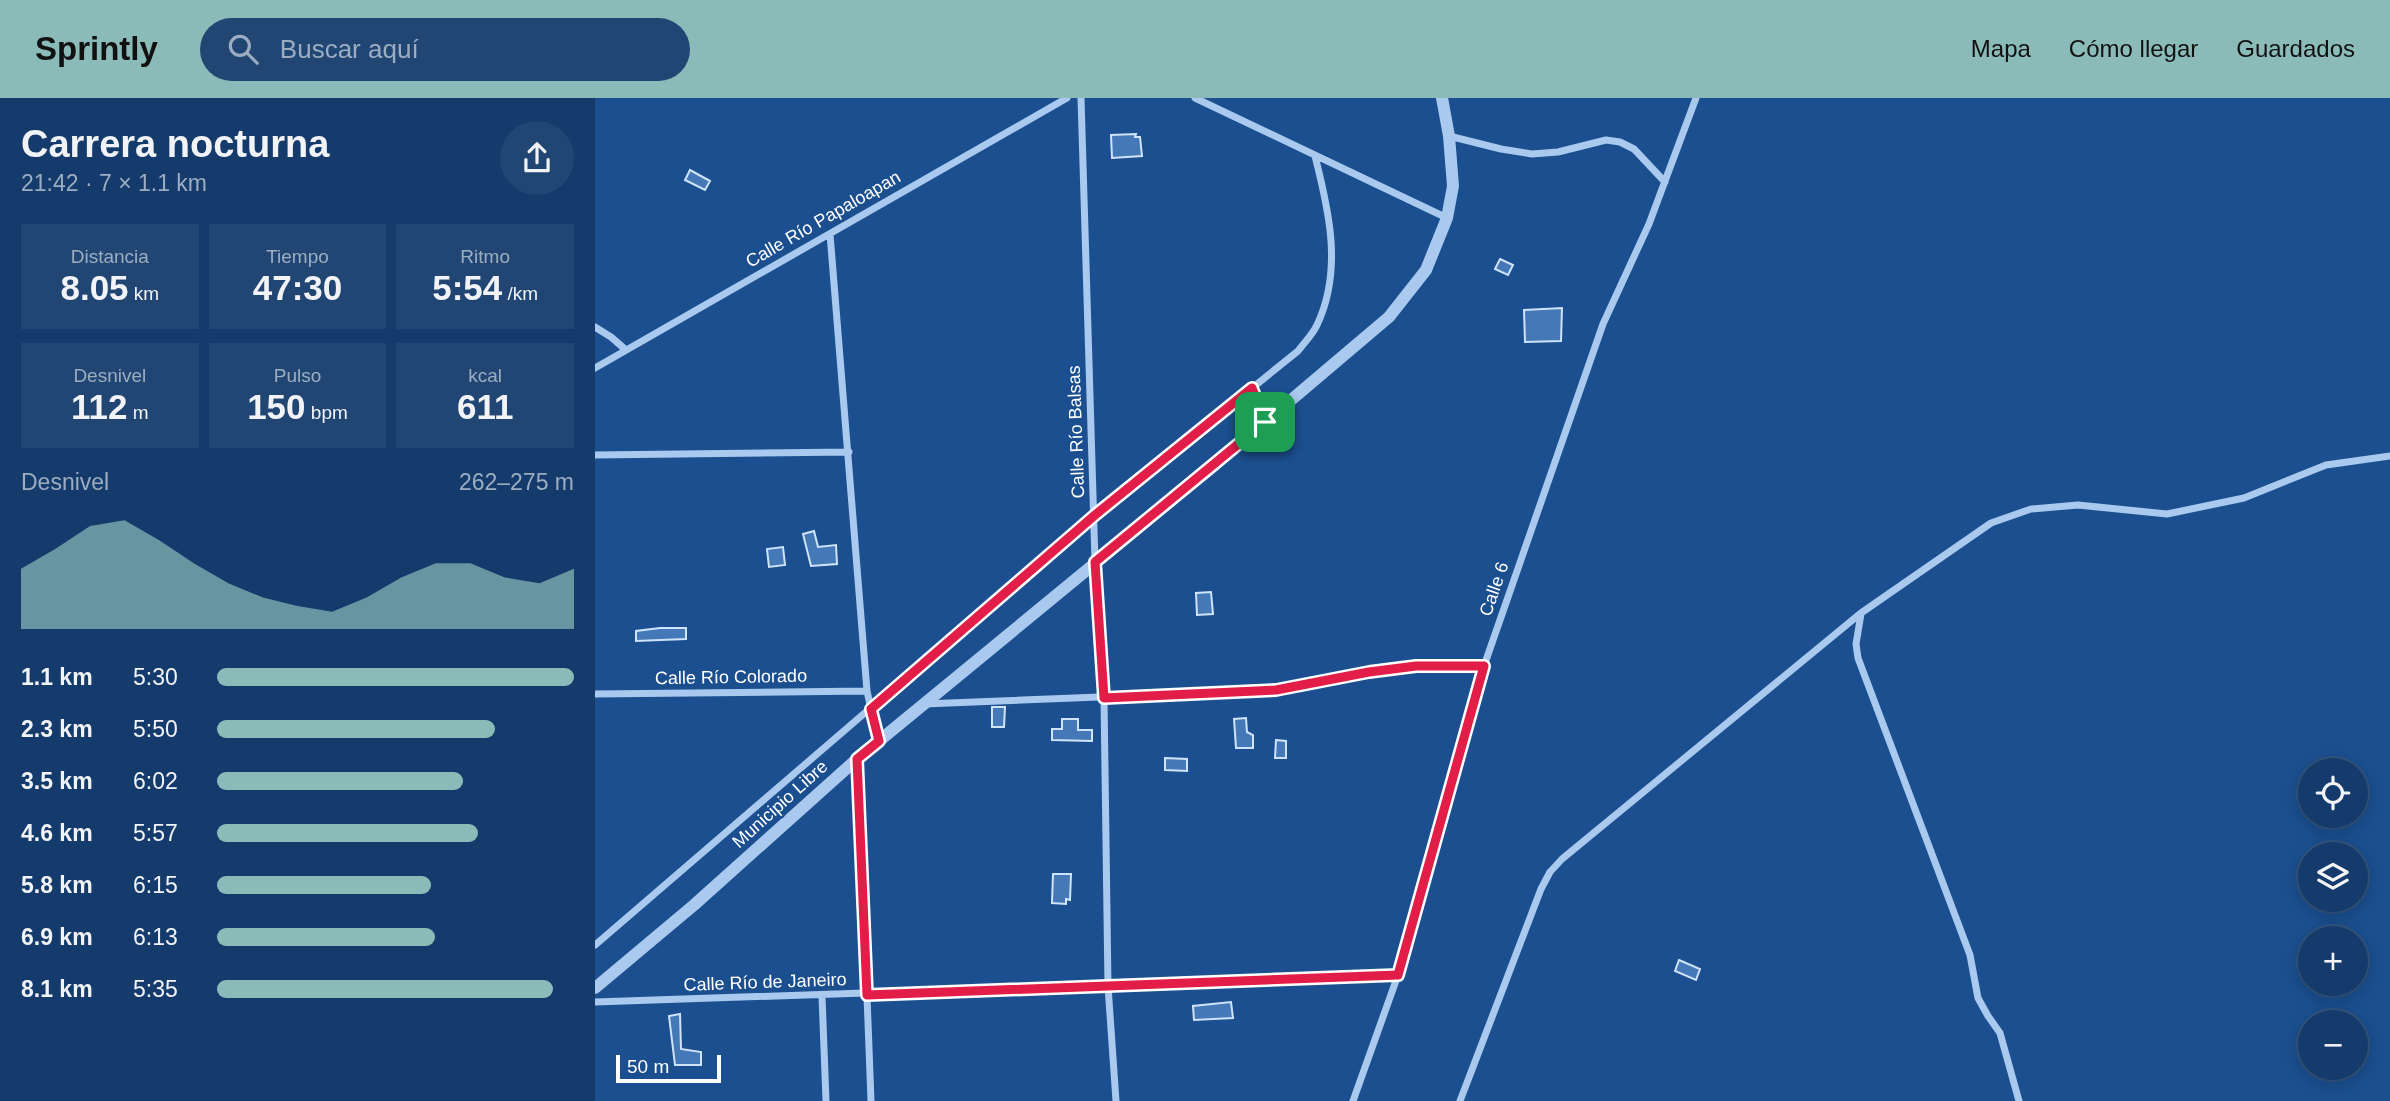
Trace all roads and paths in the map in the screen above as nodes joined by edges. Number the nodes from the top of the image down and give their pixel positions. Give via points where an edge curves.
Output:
1 (1067, 98) edge
2 (1081, 98) edge
3 (1195, 98) edge
4 (1442, 98) edge
5 (1696, 98) edge
6 (1449, 136) junction
7 (1315, 156) junction
8 (1665, 182) junction
9 (1447, 218) junction
10 (830, 234) junction
11 (595, 327) edge
12 (626, 350) junction
13 (595, 368) edge
14 (1252, 388) junction
15 (1265, 422) junction
16 (849, 452) junction
17 (595, 455) edge
18 (2390, 456) edge
19 (1095, 515) junction
20 (1095, 562) junction
21 (1861, 613) junction
22 (1484, 666) junction
23 (867, 691) junction
24 (595, 694) edge
25 (1104, 698) junction
26 (923, 704) junction
27 (871, 709) junction
28 (879, 741) junction
29 (857, 759) junction
30 (595, 945) edge
31 (1398, 975) junction
32 (1108, 986) junction
33 (595, 988) edge
34 (867, 995) junction
35 (822, 996) junction
36 (595, 1002) edge
37 (826, 1101) edge
38 (871, 1101) edge
39 (1116, 1101) edge
40 (1353, 1101) edge
41 (1460, 1101) edge
42 (2019, 1101) edge

1 - 10 street, Calle Río Papaloapan
2 - 19 street, Calle Río Balsas
3 - 7 street
4 - 6 street, Municipio Libre
5 - 8 street, Calle 6
6 - 8 street via 1531,153 1558,152 1606,140 1620,142 1634,149
6 - 9 street, Municipio Libre via 1453,186
7 - 9 street
7 - 14 street via 1333,242 1324,303 1317,327 1298,351
8 - 22 street, Calle 6 via 1603,324
9 - 15 street, Municipio Libre via 1426,270 1389,317
10 - 12 street, Calle Río Papaloapan
10 - 16 street
11 - 12 street
12 - 13 street, Calle Río Papaloapan
14 - 15 street
14 - 19 street
15 - 20 street, Municipio Libre
16 - 17 street
16 - 23 street
18 - 21 street via 2326,465 2244,498 2167,514 2078,505 2031,509 1991,523
19 - 20 street, Calle Río Balsas
19 - 27 street
20 - 25 street, Calle Río Balsas
20 - 26 street, Municipio Libre
21 - 41 street via 1550,872
21 - 42 street via 1858,658 1970,955 1978,998 2000,1033
22 - 25 street via 1416,666 1276,690
22 - 31 street, Calle 6
23 - 24 street, Calle Río Colorado
23 - 27 street
25 - 26 street
25 - 32 street, Calle Río Balsas
26 - 28 street, Municipio Libre
27 - 28 street
27 - 30 street
28 - 29 street, Municipio Libre
29 - 33 street, Municipio Libre
29 - 34 street
31 - 32 street, Calle Río de Janeiro
31 - 40 street, Calle 6
32 - 34 street, Calle Río de Janeiro
32 - 39 street, Calle Río Balsas
34 - 35 street, Calle Río de Janeiro
34 - 38 street
35 - 36 street, Calle Río de Janeiro
35 - 37 street

